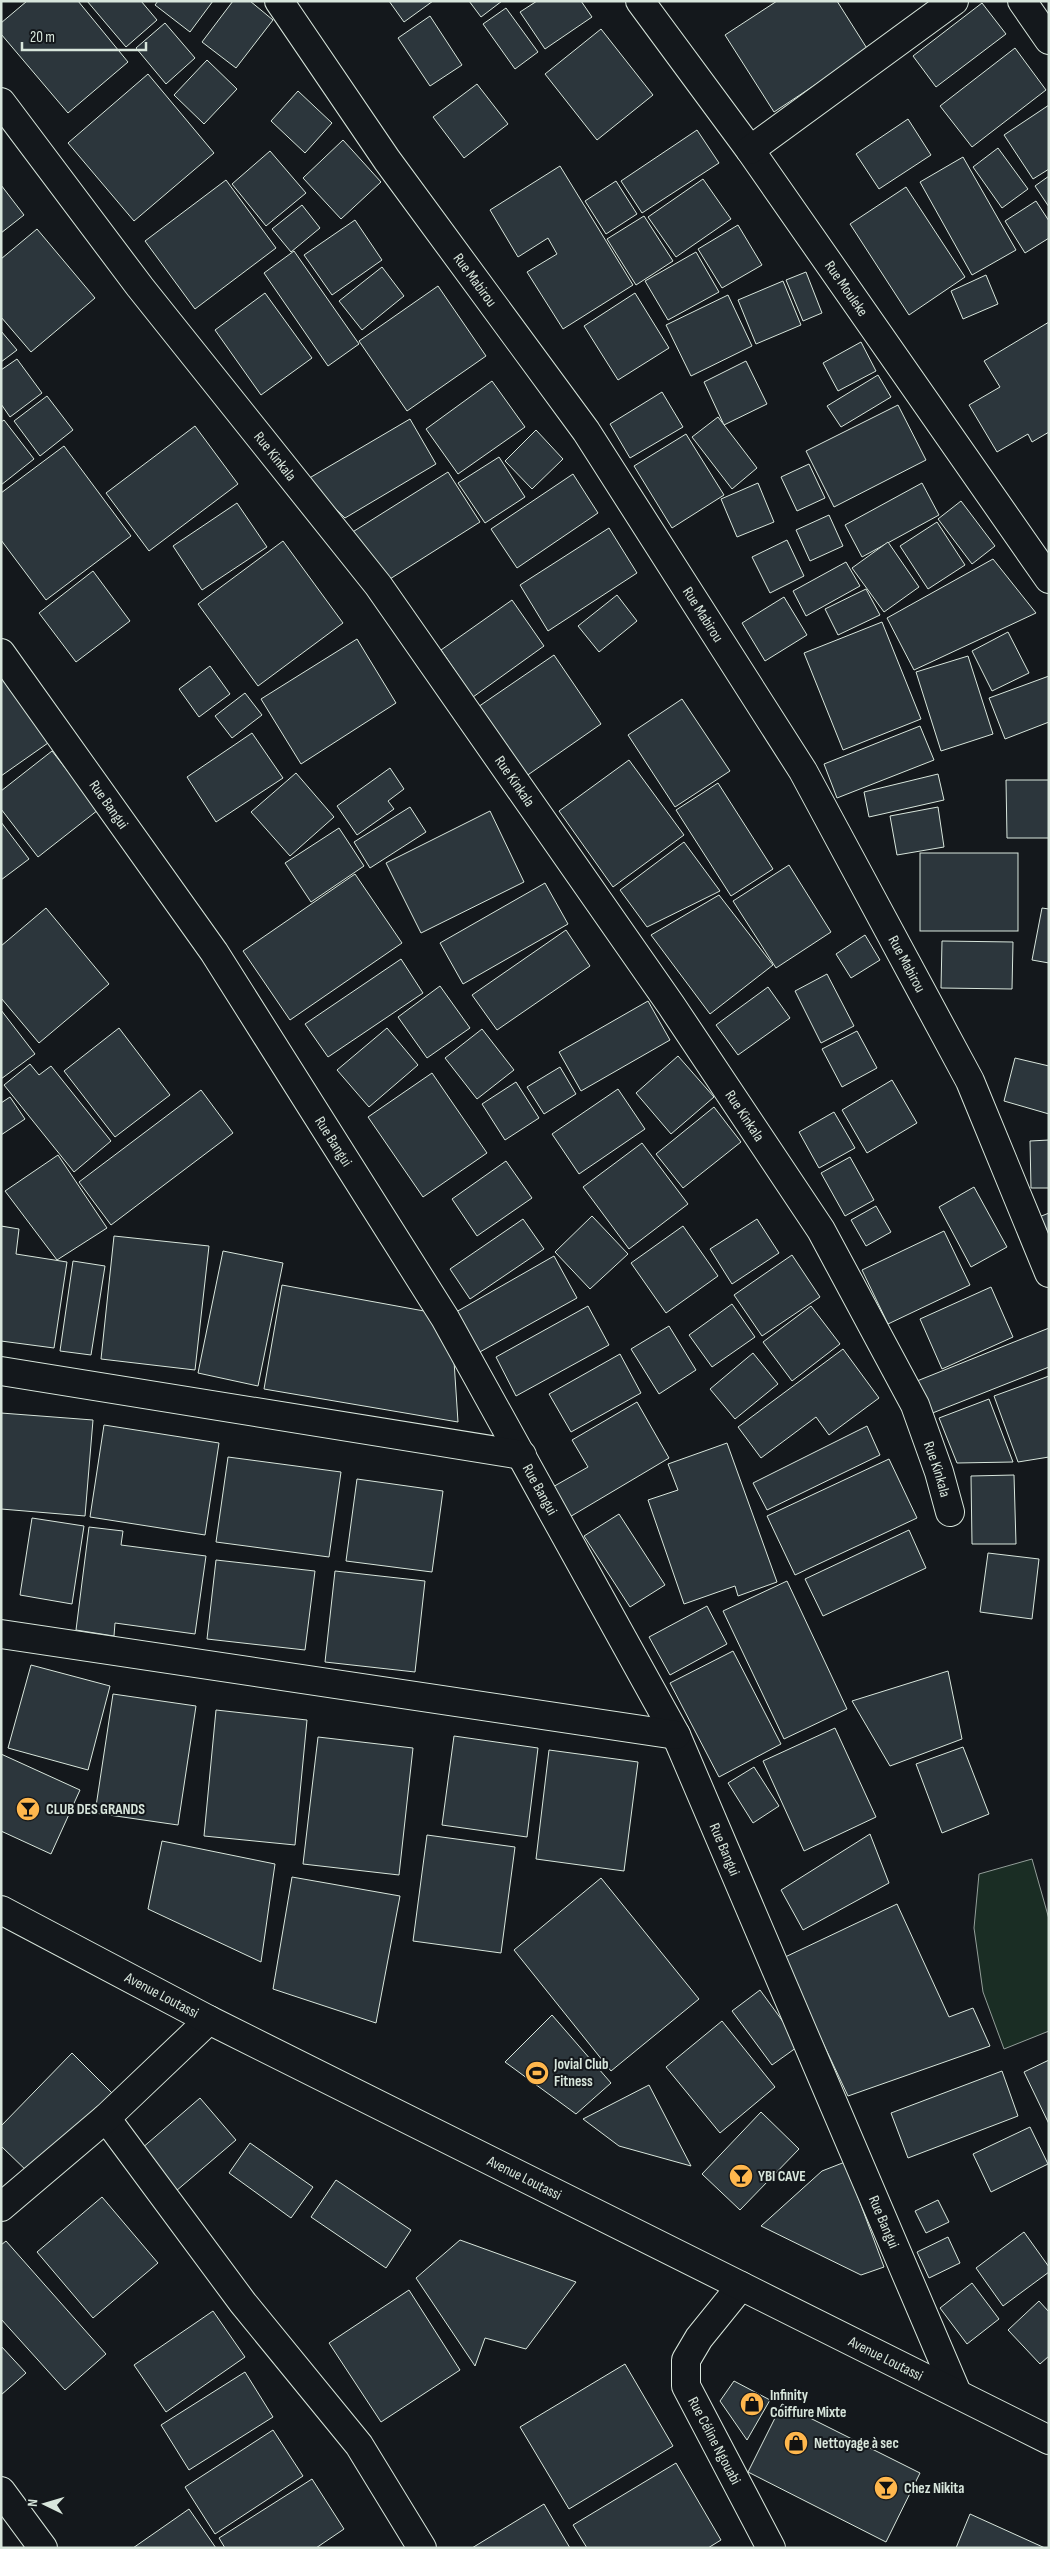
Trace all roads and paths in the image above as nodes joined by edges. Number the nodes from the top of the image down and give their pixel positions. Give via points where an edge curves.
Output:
1 (278, 1) edge
2 (640, 1) edge
3 (954, 1) edge
4 (1022, 1) edge
5 (1049, 40) edge
6 (1, 102) edge
7 (750, 150) junction
8 (1049, 579) edge
9 (1, 654) edge
10 (1049, 1273) edge
11 (1, 1371) edge
12 (522, 1455) junction
13 (950, 1512) dead end
14 (1, 1634) edge
15 (676, 1735) junction
16 (1, 1910) edge
17 (209, 2020) junction
18 (106, 2118) junction
19 (1, 2207) edge
20 (741, 2286) junction
21 (956, 2393) junction
22 (1049, 2440) edge
23 (1, 2491) edge
24 (43, 2548) edge
25 (422, 2548) edge
26 (771, 2548) edge

1 - 10 street, Rue Mabirou via 387,160 586,431 803,772 970,1081
2 - 7 street, Rue Mouleke
3 - 7 street
4 - 5 street
6 - 13 street, Rue Kinkala via 140,287 378,585 671,1005 821,1230 915,1405
7 - 8 street, Rue Mouleke
9 - 12 street, Rue Bangui via 214,952 445,1318
11 - 12 street
12 - 15 street, Rue Bangui
14 - 15 street
15 - 21 street, Rue Bangui
16 - 17 street, Avenue Loutassi
17 - 18 street
17 - 20 street, Avenue Loutassi
18 - 19 street
18 - 25 street via 243,2303 359,2445
20 - 21 street, Avenue Loutassi
20 - 26 street, Rue Céline Ngouabi via 699,2338 686,2360 686,2386
21 - 22 street, Avenue Loutassi
23 - 24 street

